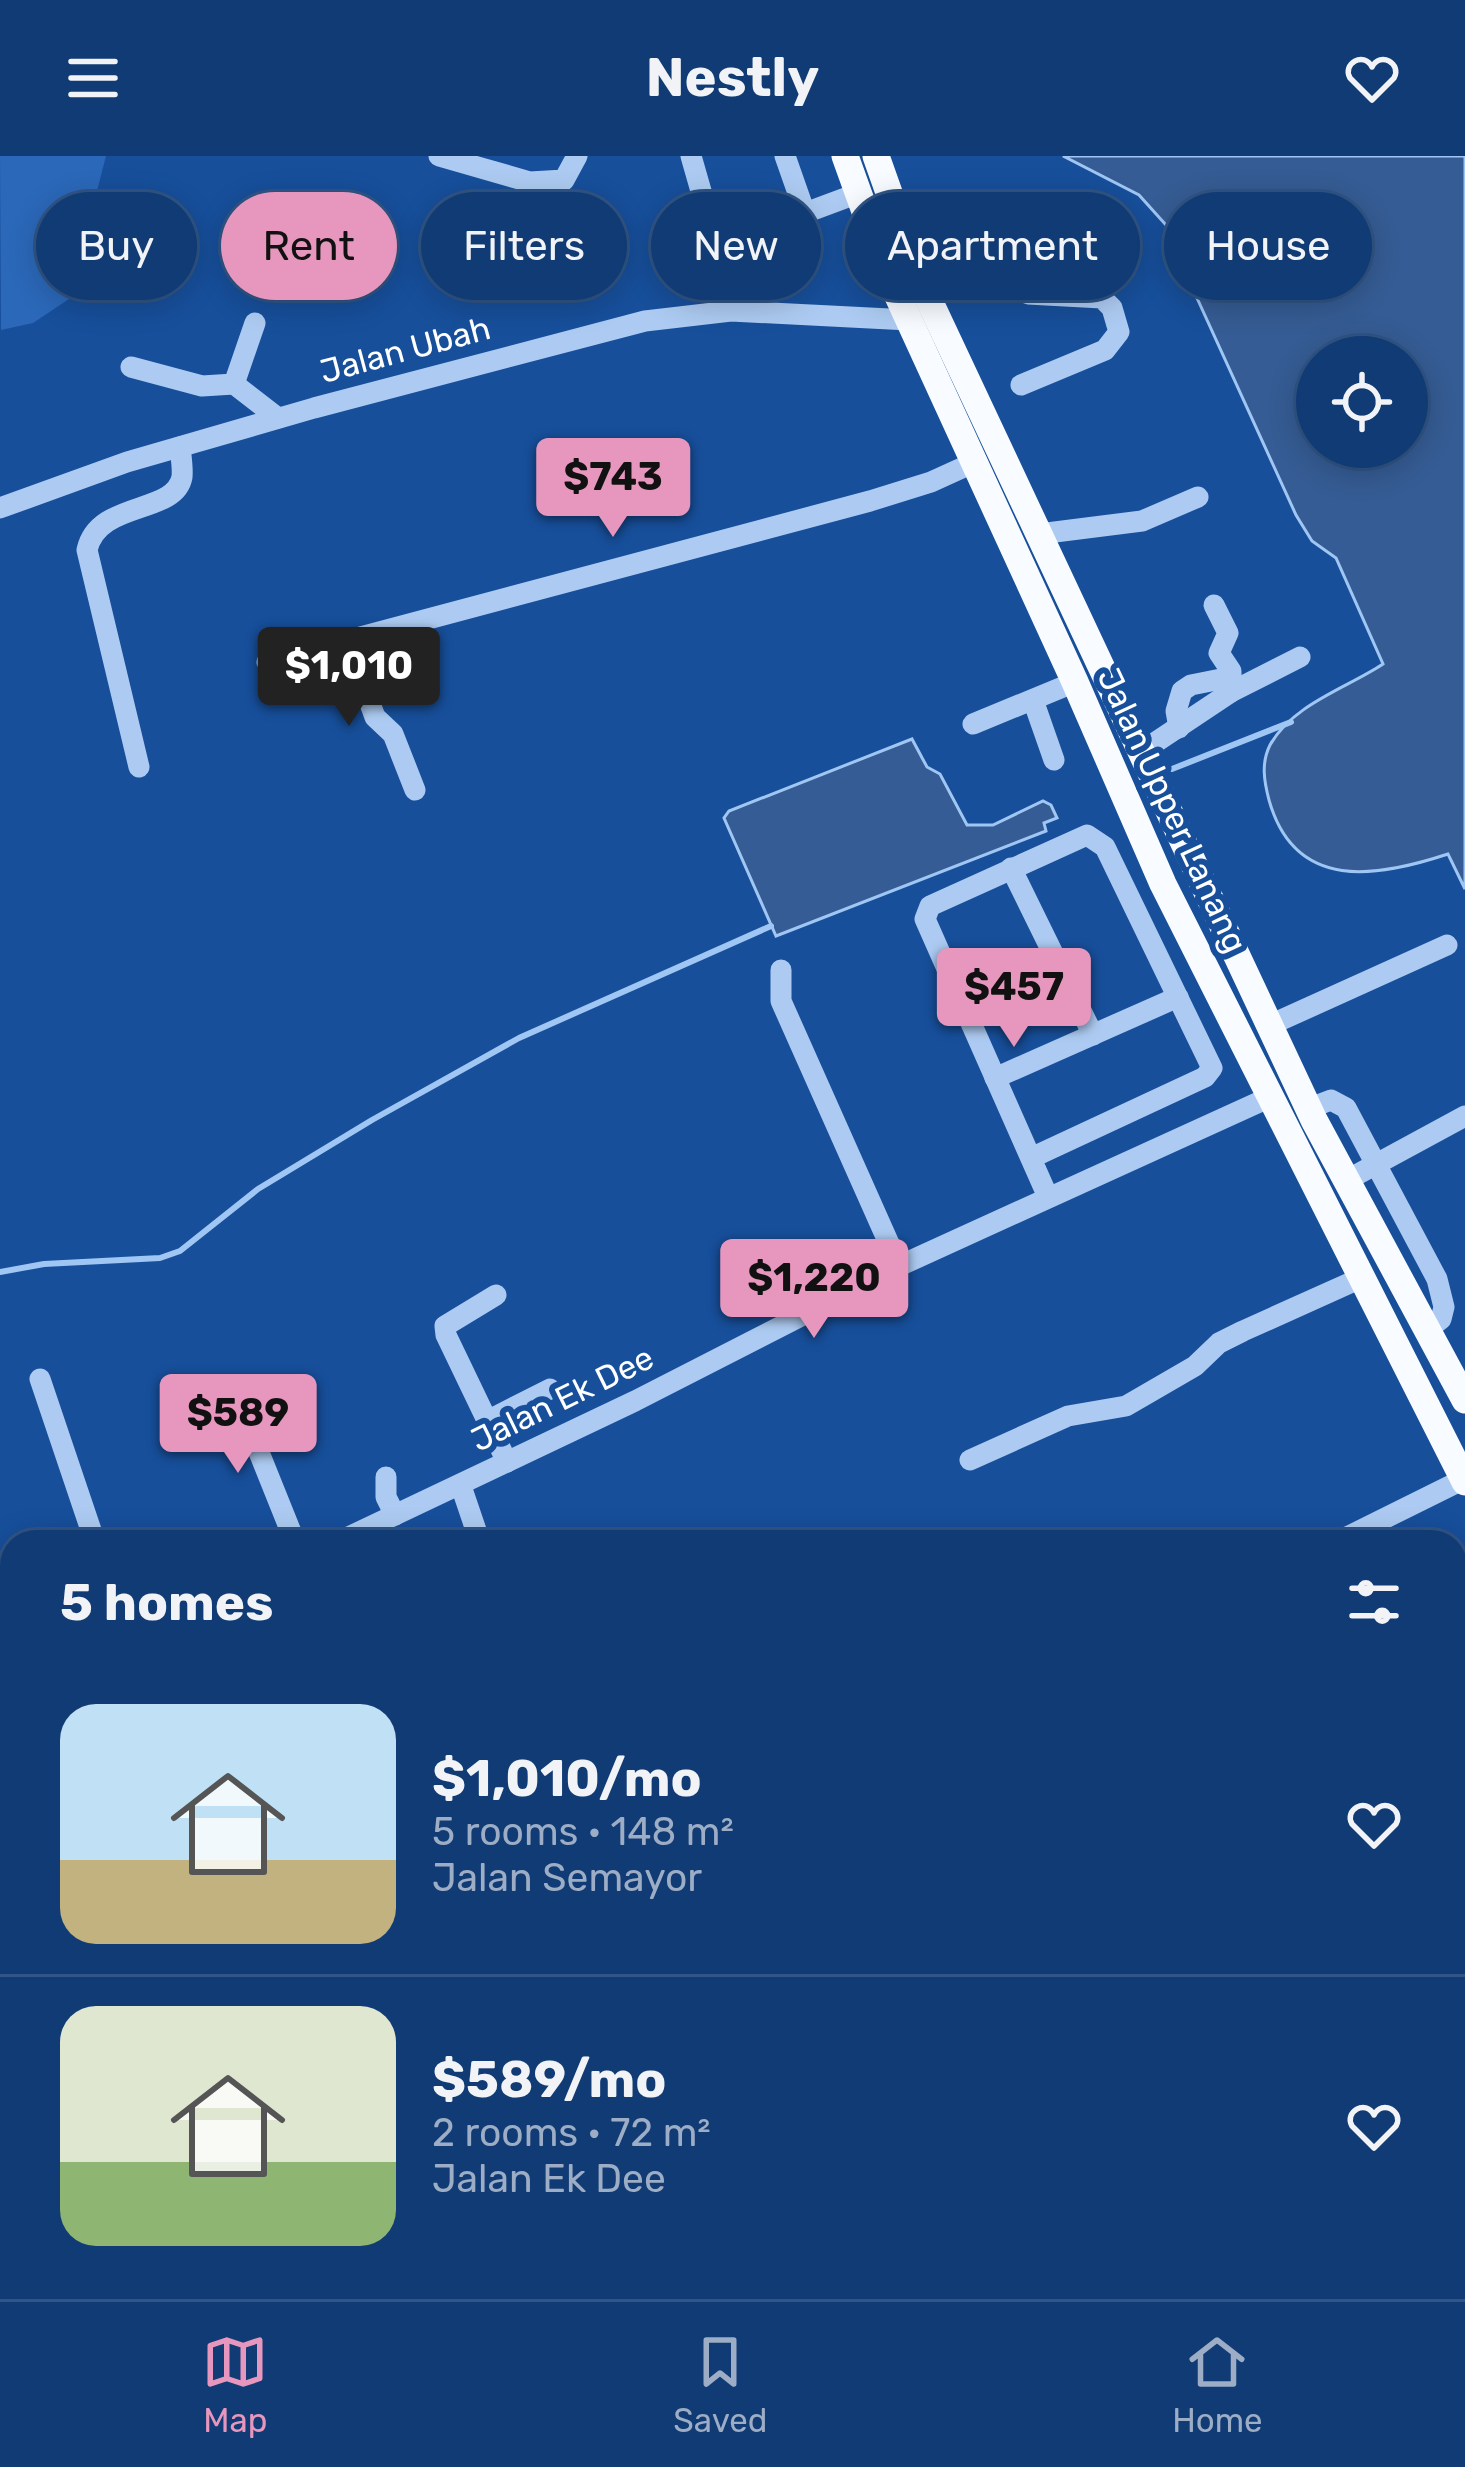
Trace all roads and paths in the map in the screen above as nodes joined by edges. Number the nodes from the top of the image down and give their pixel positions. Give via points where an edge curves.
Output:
1 (439, 156) edge
2 (577, 156) edge
3 (691, 156) edge
4 (785, 156) edge
5 (845, 156) edge
6 (875, 156) edge
7 (701, 192) edge
8 (798, 192) edge
9 (855, 192) edge
10 (901, 300) edge
11 (1104, 300) edge
12 (909, 320) junction
13 (255, 323) dead end
14 (131, 367) dead end
15 (234, 384) junction
16 (1021, 385) dead end
17 (278, 418) junction
18 (180, 447) junction
19 (975, 462) junction
20 (1198, 497) dead end
21 (0, 508) edge
22 (1039, 534) junction
23 (1214, 605) dead end
24 (347, 640) junction
25 (1300, 657) dead end
26 (267, 662) dead end
27 (1075, 682) junction
28 (1231, 685) junction
29 (1033, 700) junction
30 (973, 724) dead end
31 (1141, 752) junction
32 (1054, 760) dead end
33 (140, 767) dead end
34 (416, 790) dead end
35 (1011, 868) junction
36 (1163, 884) junction
37 (1132, 899) junction
38 (1448, 945) dead end
39 (781, 970) dead end
40 (1178, 997) junction
41 (1270, 1025) junction
42 (1093, 1035) junction
43 (995, 1078) junction
44 (1270, 1096) junction
45 (1310, 1108) junction
46 (1465, 1116) edge
47 (1030, 1158) junction
48 (1378, 1163) junction
49 (1347, 1180) junction
50 (1048, 1197) junction
51 (899, 1266) junction
52 (1361, 1278) junction
53 (496, 1295) dead end
54 (1427, 1330) junction
55 (40, 1378) dead end
56 (550, 1389) dead end
57 (234, 1390) dead end
58 (1465, 1400) edge
59 (489, 1420) junction
60 (970, 1460) dead end
61 (507, 1462) junction
62 (386, 1477) dead end
63 (1464, 1480) edge
64 (461, 1486) junction
65 (395, 1516) junction
66 (91, 1530) edge
67 (290, 1530) edge
68 (364, 1530) edge
69 (476, 1530) edge
70 (1362, 1530) edge

1 - 2 street via 530,182 564,180
3 - 7 street
4 - 8 street
5 - 9 main road, Jalan Upper Lanang
6 - 22 main road, Jalan Upper Lanang via 921,283
10 - 12 main road, Jalan Upper Lanang
11 - 16 street via 1119,332 1105,350
12 - 17 street, Jalan Ubah via 693,313
12 - 19 main road, Jalan Upper Lanang
13 - 15 street
14 - 15 street via 202,386
15 - 17 street
17 - 18 street, Jalan Ubah
18 - 21 street, Jalan Ubah
18 - 33 street via 182,480 172,493 102,522 87,550
19 - 24 street via 870,501
19 - 27 main road, Jalan Upper Lanang
20 - 22 street via 1142,521
22 - 31 main road, Jalan Upper Lanang
23 - 28 street via 1228,633 1219,650
24 - 26 street
24 - 34 street via 375,717 393,734
25 - 28 street
27 - 29 street
27 - 36 main road, Jalan Upper Lanang
28 - 31 street
29 - 30 street
29 - 32 street
31 - 41 main road, Jalan Upper Lanang
35 - 37 street via 1087,836 1105,847
35 - 42 street
35 - 43 street via 924,915
36 - 37 street
36 - 44 main road, Jalan Upper Lanang
37 - 40 street
38 - 41 street
39 - 51 street via 782,1001
40 - 42 street
40 - 47 street via 1212,1063 1210,1074
41 - 45 main road, Jalan Upper Lanang
42 - 43 street
43 - 47 street
44 - 50 street, Jalan Ek Dee
44 - 52 main road, Jalan Upper Lanang
45 - 48 street via 1331,1100 1346,1108
45 - 49 main road, Jalan Upper Lanang
46 - 48 street
47 - 50 street
48 - 49 street
48 - 54 street via 1442,1294 1441,1319
49 - 54 main road, Jalan Upper Lanang
50 - 51 street, Jalan Ek Dee
51 - 61 street, Jalan Ek Dee
52 - 60 street via 1219,1343 1126,1406 1068,1416
52 - 63 main road, Jalan Upper Lanang
53 - 59 street via 446,1326
54 - 58 main road, Jalan Upper Lanang
55 - 66 street
56 - 59 street
57 - 67 street
59 - 61 street
61 - 64 street, Jalan Ek Dee
62 - 65 street
63 - 70 street
64 - 65 street, Jalan Ek Dee
64 - 69 street
65 - 68 street, Jalan Ek Dee

